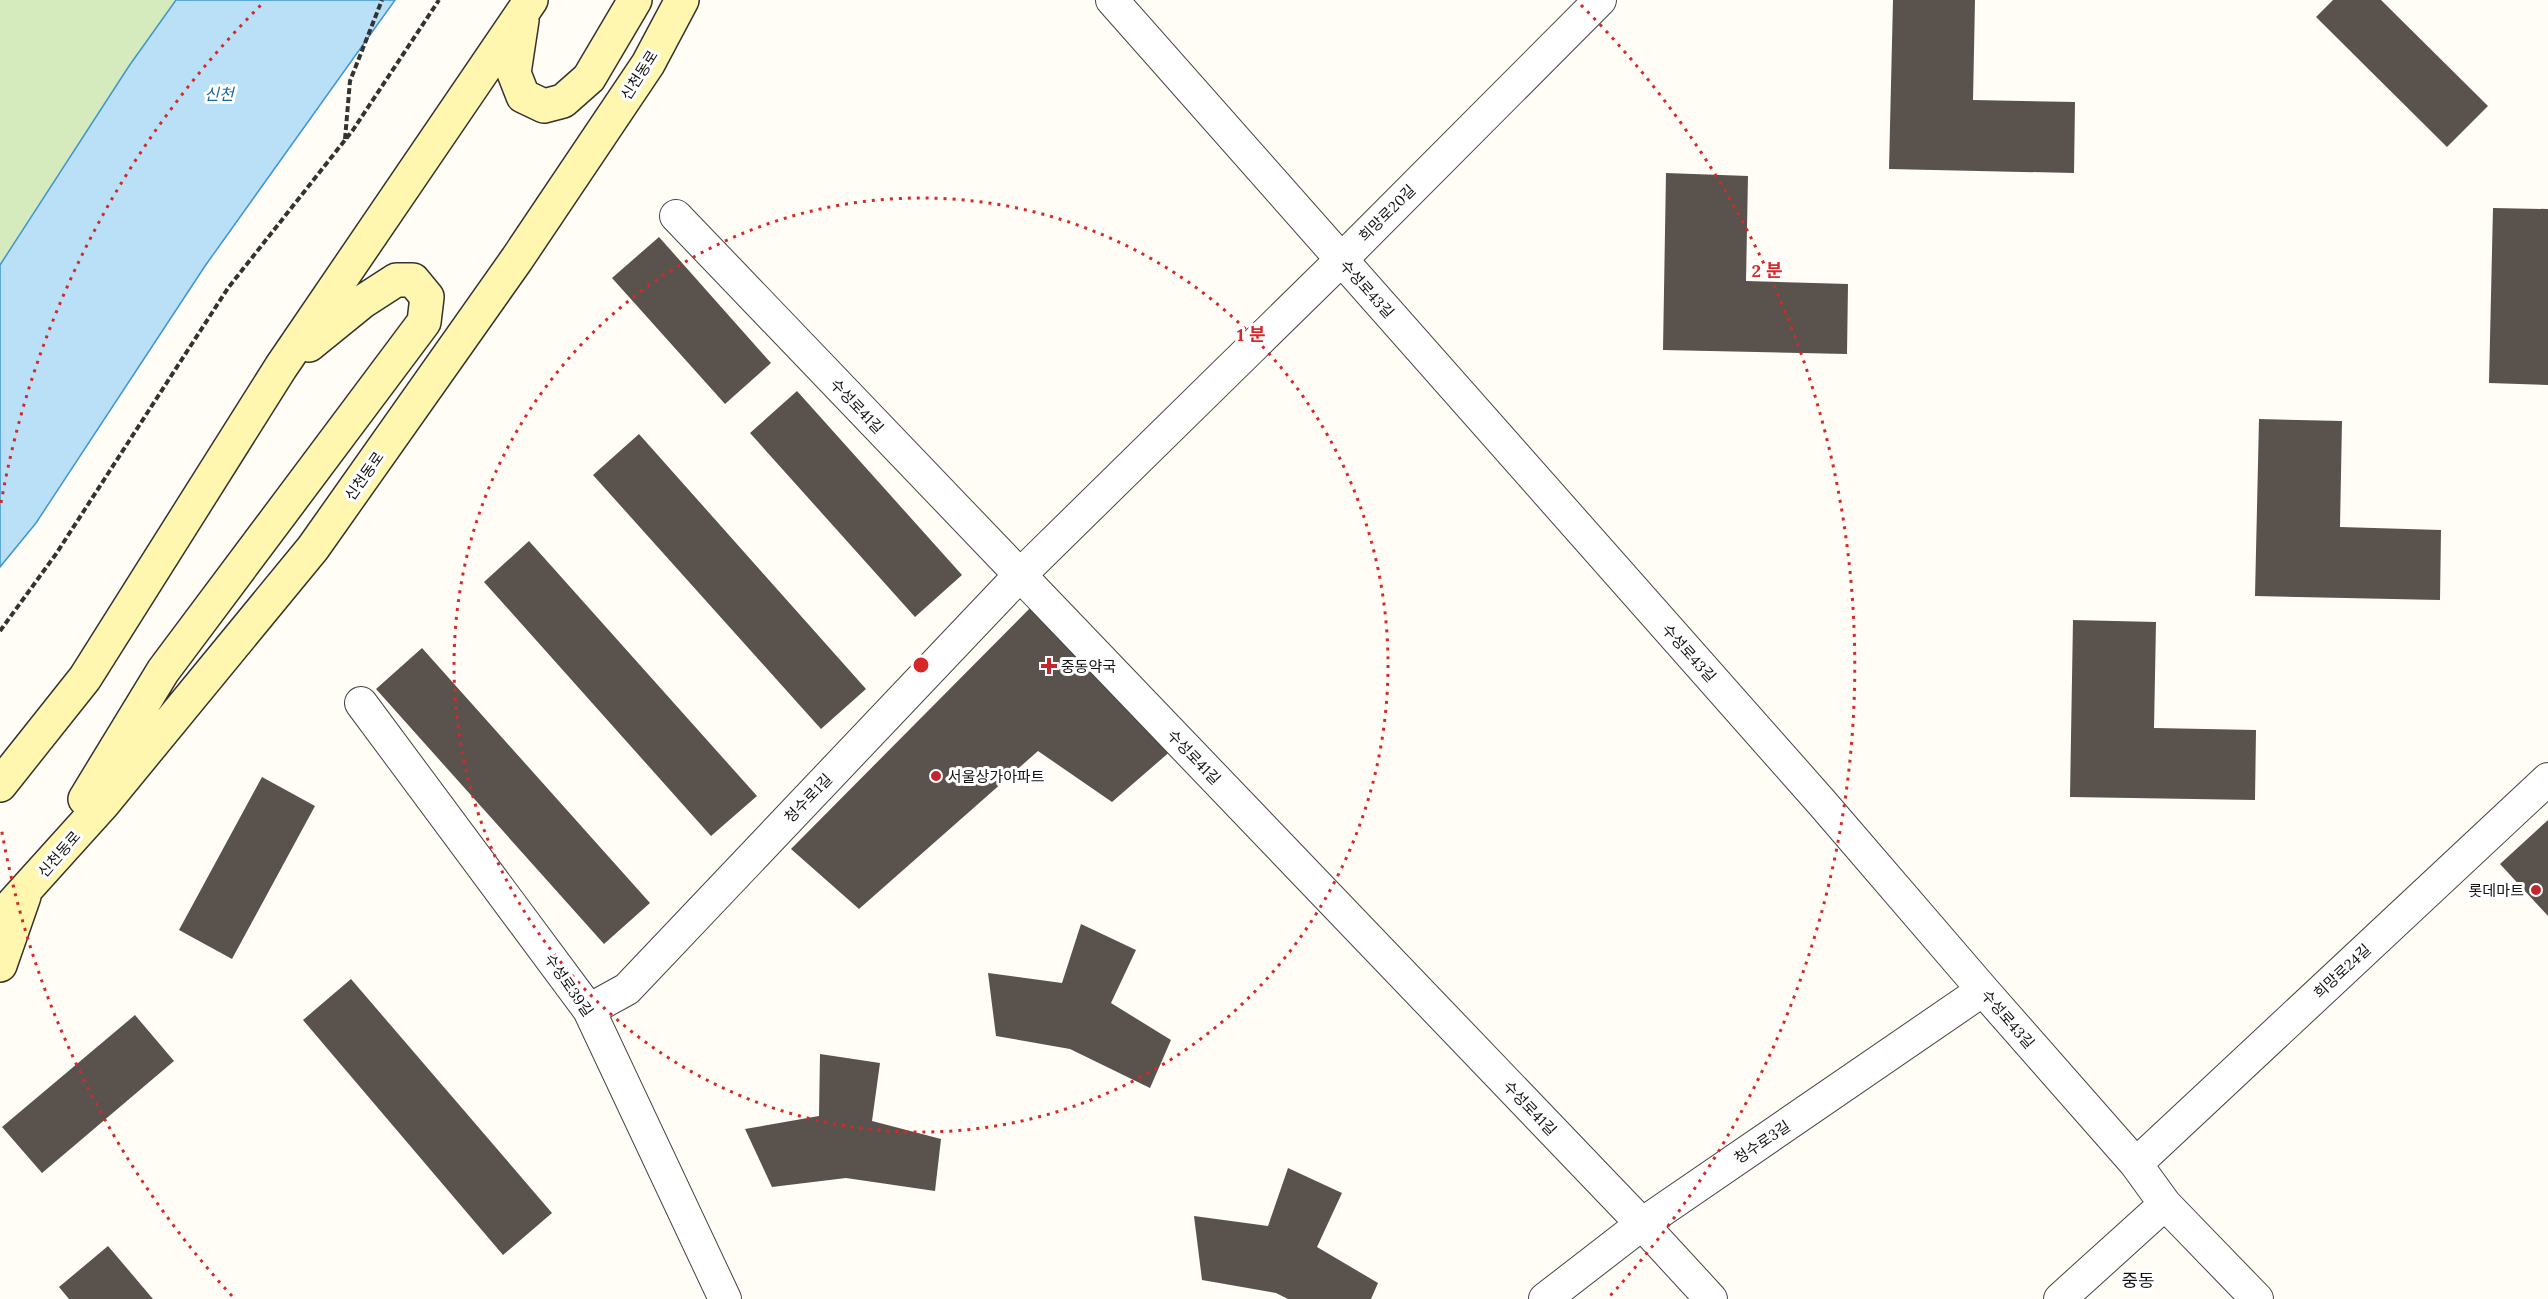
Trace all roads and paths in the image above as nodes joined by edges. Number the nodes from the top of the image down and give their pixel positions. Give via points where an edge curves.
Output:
1 (382, 0) edge
2 (439, 0) edge
3 (635, 0) edge
4 (682, 0) edge
5 (696, 0) edge
6 (1112, 0) edge
7 (1600, 0) edge
8 (527, 6) edge
9 (648, 64) junction
10 (345, 140) junction
11 (676, 216) dead end
12 (1341, 260) junction
13 (281, 367) junction
14 (1019, 576) junction
15 (0, 631) edge
16 (360, 703) dead end
17 (2548, 779) edge
18 (0, 785) edge
19 (31, 886) junction
20 (0, 918) edge
21 (0, 965) edge
22 (1983, 990) junction
23 (590, 1010) junction
24 (2136, 1164) junction
25 (2165, 1204) junction
26 (1642, 1224) junction
27 (724, 1299) edge
28 (1545, 1299) edge
29 (1710, 1299) edge
30 (2060, 1299) edge
31 (2257, 1299) edge

1 - 10 path via 350,81
2 - 10 path
3 - 8 main road via 589,78 563,101 544,106 523,96 514,73
4 - 9 main road, 신천동로
5 - 9 main road
6 - 12 street, 수성로43길
7 - 12 street, 희망로20길
8 - 13 main road
9 - 19 main road, 신천동로 via 517,259 313,548
10 - 15 path via 228,288 56,554
11 - 14 street, 수성로41길
12 - 14 street, 희망로20길
12 - 22 street, 수성로43길
13 - 18 main road via 85,678
13 - 19 main road via 396,280 413,280 427,297 424,322 163,671
14 - 23 street, 청수로1길 via 627,988
14 - 26 street, 수성로41길
16 - 23 street, 수성로39길
17 - 24 street, 희망로24길
19 - 20 main road, 신천동로
19 - 21 main road
22 - 24 street, 수성로43길
22 - 26 street, 청수로3길
23 - 27 street, 수성로39길
24 - 25 street, 수성로43길
25 - 30 street
25 - 31 street, 수성로43길
26 - 28 street, 청수로3길
26 - 29 street, 수성로41길

